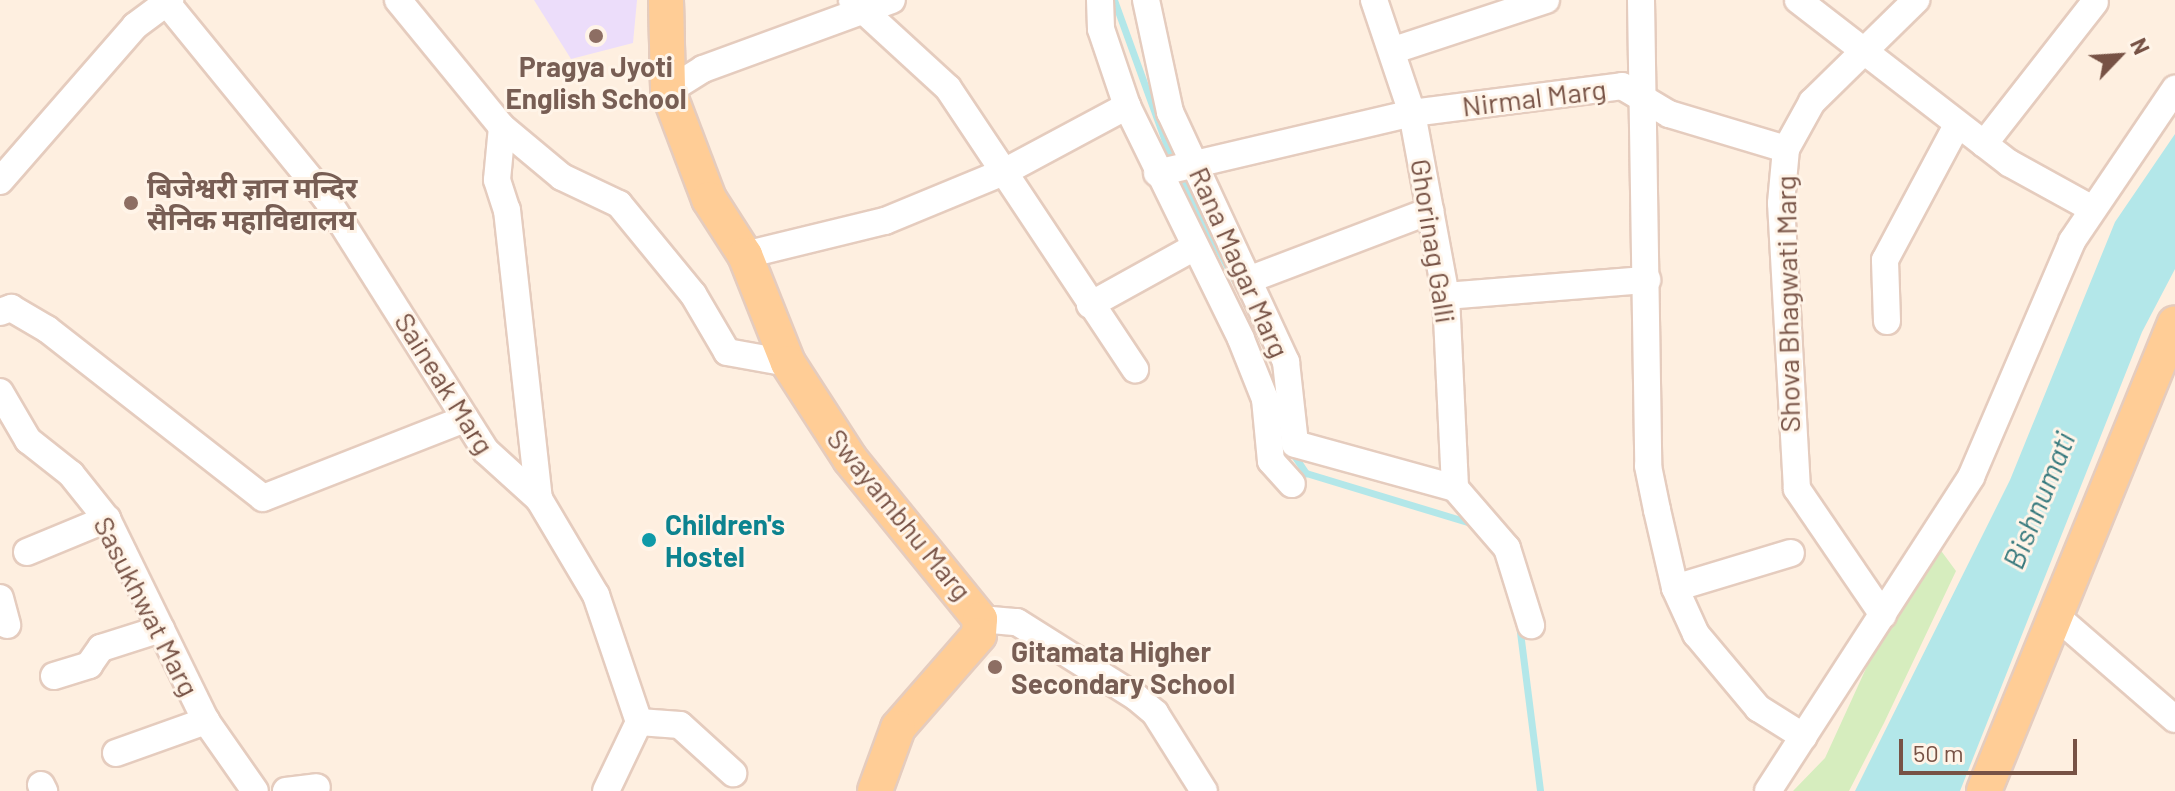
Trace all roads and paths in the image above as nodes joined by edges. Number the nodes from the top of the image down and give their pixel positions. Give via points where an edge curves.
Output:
1 (398, 0) edge
2 (666, 0) edge
3 (892, 0) edge
4 (1100, 0) edge
5 (1146, 0) edge
6 (1374, 0) edge
7 (1544, 0) edge
8 (1641, 0) edge
9 (1798, 0) edge
10 (1916, 0) edge
11 (168, 1) edge
12 (2095, 2) dead end
13 (856, 7) edge
14 (1394, 50) junction
15 (1861, 53) junction
16 (2175, 89) edge
17 (668, 91) junction
18 (1642, 93) junction
19 (1127, 106) junction
20 (1412, 113) junction
21 (1957, 125) junction
22 (502, 127) junction
23 (1984, 144) junction
24 (1786, 149) junction
25 (1196, 163) junction
26 (1004, 172) junction
27 (1157, 173) junction
28 (0, 181) edge
29 (2091, 208) junction
30 (1430, 211) junction
31 (1193, 248) junction
32 (745, 255) junction
33 (1248, 280) junction
34 (1647, 280) junction
35 (1446, 296) junction
36 (1090, 305) junction
37 (0, 312) edge
38 (1887, 321) dead end
39 (2175, 323) edge
40 (788, 363) junction
41 (1135, 369) dead end
42 (0, 392) edge
43 (465, 419) junction
44 (1292, 484) dead end
45 (1455, 488) junction
46 (539, 499) junction
47 (107, 519) junction
48 (27, 552) dead end
49 (1791, 553) dead end
50 (1675, 588) junction
51 (0, 598) edge
52 (1883, 615) junction
53 (2056, 616) junction
54 (980, 619) junction
55 (7, 625) dead end
56 (1531, 625) dead end
57 (161, 629) junction
58 (54, 676) dead end
59 (2175, 719) edge
60 (206, 721) junction
61 (639, 722) junction
62 (1804, 737) junction
63 (116, 753) dead end
64 (733, 773) dead end
65 (317, 787) dead end
66 (255, 791) edge
67 (286, 791) edge
68 (606, 791) edge
69 (875, 791) edge
70 (1204, 791) edge
71 (1768, 791) edge
72 (1984, 791) edge

1 - 22 street
2 - 17 main road, Swayambhu Marg
3 - 13 street
4 - 19 street via 1101,29
5 - 25 street, Rana Magar Marg via 1160,82
6 - 14 street, Ghorinag Galli
7 - 14 street
8 - 18 street
9 - 15 street
10 - 15 street, Shova Bhagwati Marg
11 - 28 street via 135,26
11 - 43 street, Saineak Marg via 326,198
12 - 23 street
13 - 17 street via 703,69
13 - 26 street via 948,88
14 - 20 street, Ghorinag Galli
15 - 21 street
15 - 24 street, Shova Bhagwati Marg via 1812,102
16 - 29 street
17 - 32 main road, Swayambhu Marg via 709,199
18 - 20 street, Nirmal Marg via 1622,86
18 - 24 street, Nirmal Marg via 1669,114
18 - 34 street
19 - 26 street
19 - 27 street
20 - 25 street, Nirmal Marg
20 - 30 street, Ghorinag Galli
21 - 23 street
21 - 38 street via 1885,260
22 - 40 street via 562,177 619,204 693,294 727,352
22 - 46 street via 497,180 507,210
23 - 29 street
24 - 52 street, Shova Bhagwati Marg via 1791,462 1797,489
25 - 27 street, Nirmal Marg
25 - 33 street, Rana Magar Marg
26 - 32 street via 885,221
26 - 36 street
27 - 31 street
29 - 52 street via 1971,477
30 - 33 street
30 - 35 street, Ghorinag Galli
31 - 36 street
31 - 44 street via 1258,377 1271,461
32 - 40 main road, Swayambhu Marg
33 - 45 street, Rana Magar Marg via 1286,362 1295,444
34 - 35 street
34 - 50 street via 1648,466
35 - 45 street, Ghorinag Galli
36 - 41 street
37 - 43 street via 11,308 47,329 263,498
39 - 53 main road
40 - 54 main road, Swayambhu Marg via 850,459
42 - 47 street, Sasukhwat Marg via 28,440 71,474
43 - 46 street, Saineak Marg via 496,466
45 - 56 street via 1507,548
46 - 61 street, Saineak Marg via 596,595
47 - 48 street
47 - 57 street, Sasukhwat Marg
49 - 50 street
50 - 62 street via 1696,634 1758,708
51 - 55 street
52 - 62 street
53 - 59 street
53 - 72 main road
54 - 69 main road, Swayambhu Marg via 979,635 898,728
54 - 70 street via 1017,622 1136,697 1155,713
57 - 58 street via 101,648 89,665
57 - 60 street, Sasukhwat Marg
60 - 63 street
60 - 66 street, Sasukhwat Marg
61 - 64 street via 680,725
61 - 68 street
62 - 71 street
65 - 67 street

